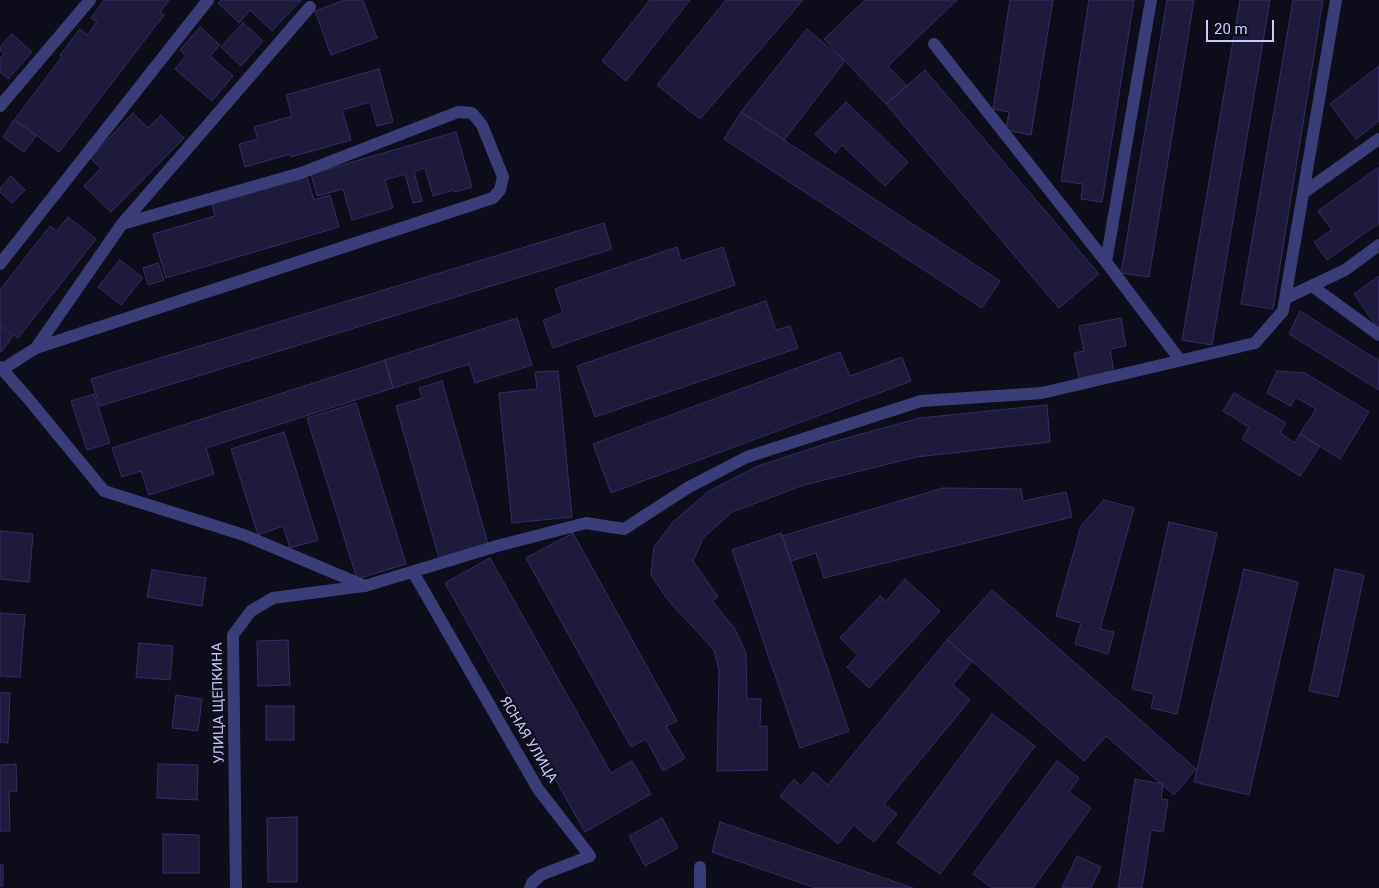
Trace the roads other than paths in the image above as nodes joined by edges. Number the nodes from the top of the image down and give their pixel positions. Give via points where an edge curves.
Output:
1 (90, 0) edge
2 (208, 0) edge
3 (1151, 0) edge
4 (1336, 0) edge
5 (310, 6) dead end
6 (934, 44) dead end
7 (0, 106) edge
8 (1379, 139) edge
9 (1303, 193) junction
10 (122, 224) junction
11 (1379, 245) edge
12 (1106, 262) junction
13 (0, 264) edge
14 (1312, 286) junction
15 (1286, 298) junction
16 (1379, 335) edge
17 (36, 348) junction
18 (1180, 360) junction
19 (1, 368) edge
20 (413, 572) junction
21 (365, 586) junction
22 (700, 867) dead end
23 (236, 888) edge
24 (530, 888) edge
25 (700, 888) edge

1 - 7 street
2 - 13 street
3 - 12 street
4 - 9 street, УЛИЦА ЩЕПКИНА
5 - 10 street
6 - 12 street
8 - 9 street
9 - 15 street, УЛИЦА ЩЕПКИНА
10 - 17 street
10 - 17 street via 301,172 458,112 472,113 482,125 503,177 500,190 493,198
11 - 14 street via 1345,270
12 - 18 street
14 - 15 street
14 - 16 street
15 - 18 street, УЛИЦА ЩЕПКИНА via 1283,312 1255,343
17 - 19 street
18 - 20 street, УЛИЦА ЩЕПКИНА via 1042,393 921,401 746,457 689,487 624,530 586,523
19 - 21 street via 104,491 244,535
20 - 21 street, УЛИЦА ЩЕПКИНА
20 - 24 street, ЯСНАЯ УЛИЦА via 538,789 590,856 541,875
21 - 23 street, УЛИЦА ЩЕПКИНА via 273,598 251,611 233,635
22 - 25 street

